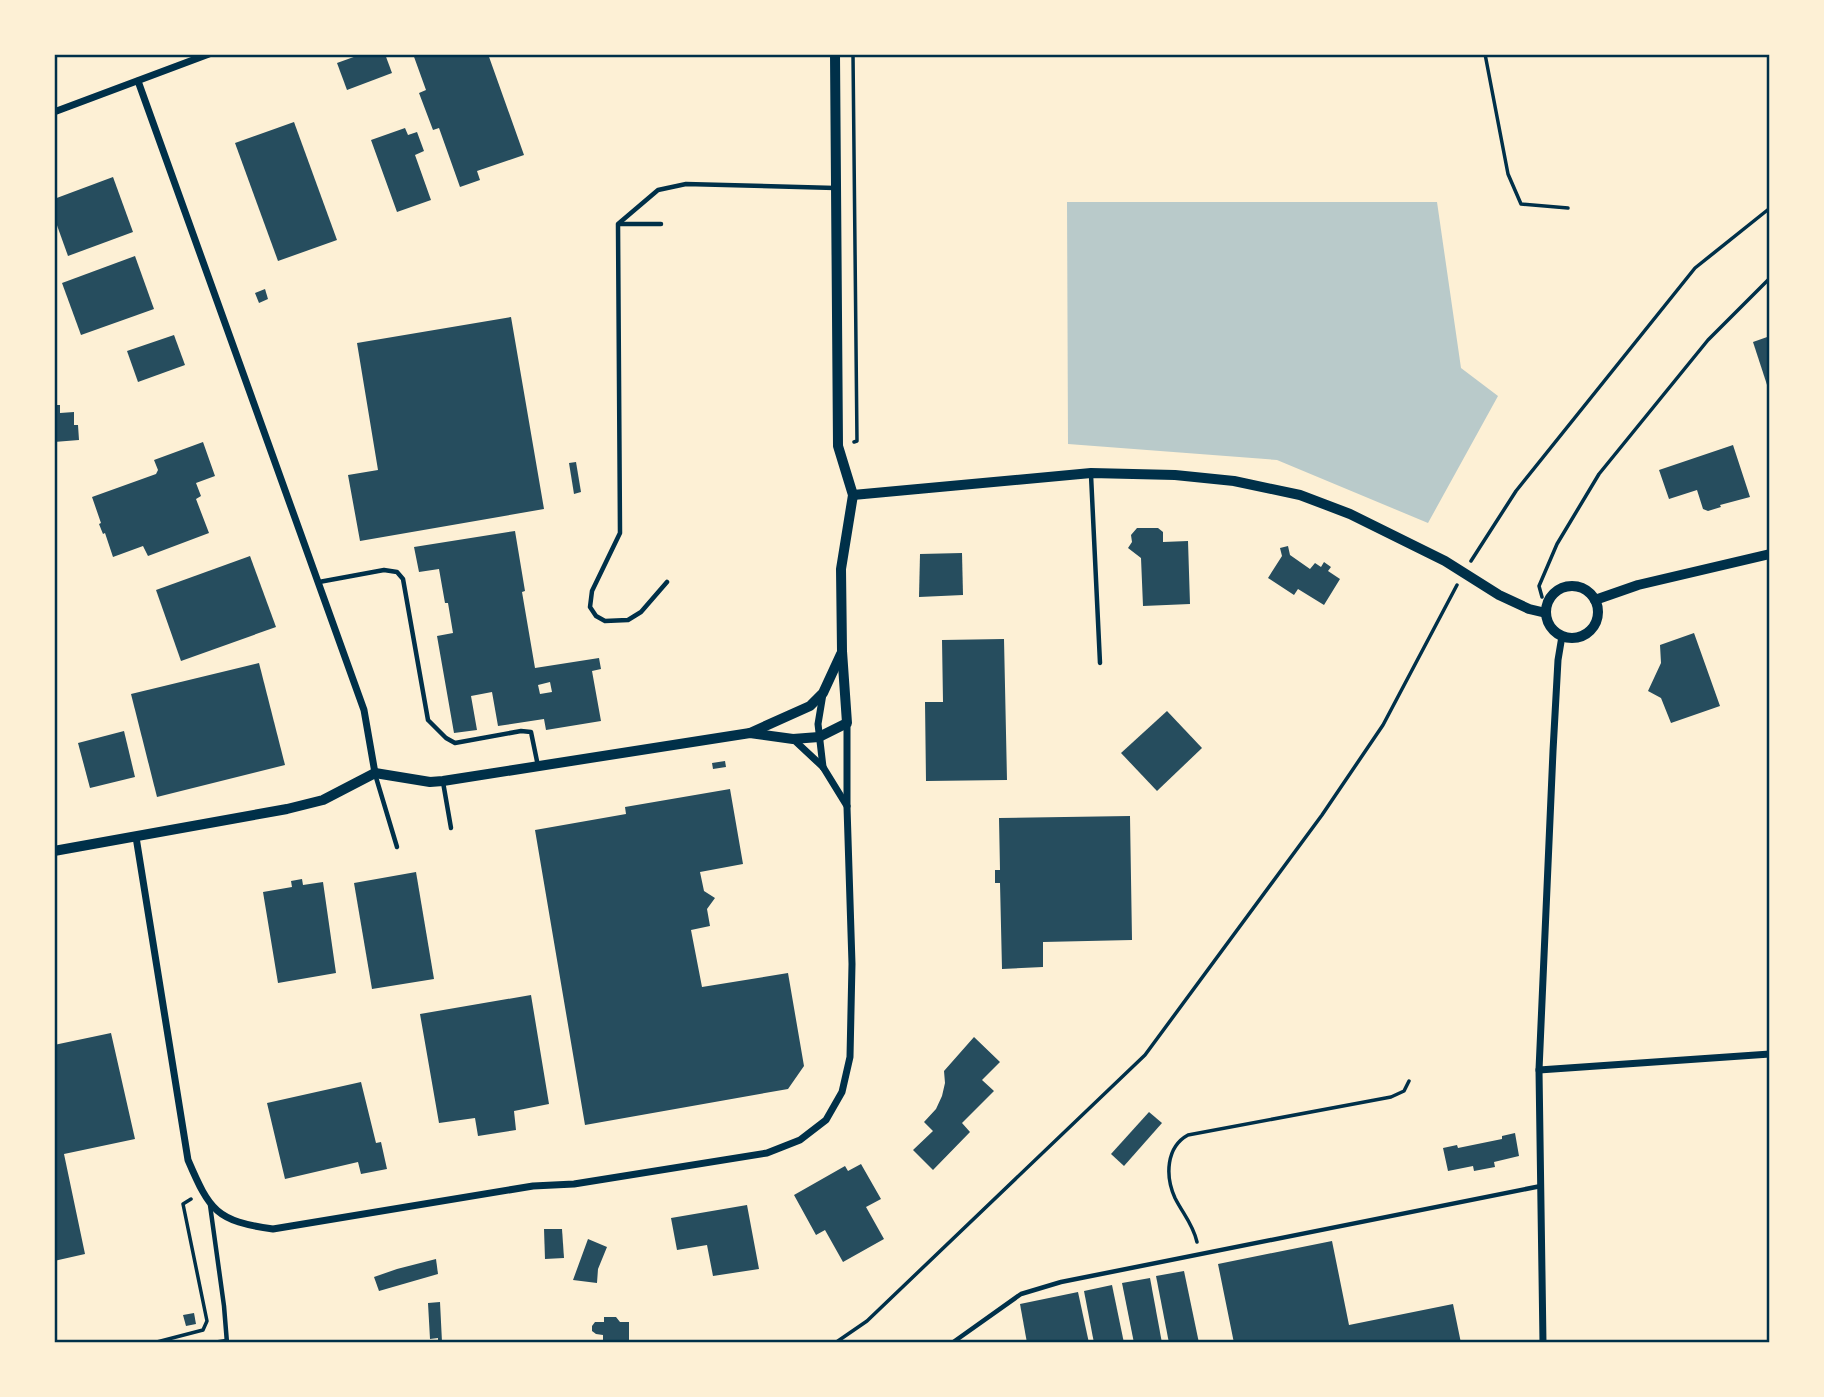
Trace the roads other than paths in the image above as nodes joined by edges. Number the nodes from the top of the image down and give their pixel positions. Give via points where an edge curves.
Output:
1 (209, 54) edge
2 (835, 54) edge
3 (138, 80) junction
4 (54, 112) edge
5 (836, 188) junction
6 (618, 224) junction
7 (661, 224) dead end
8 (1091, 473) junction
9 (853, 495) junction
10 (1770, 554) edge
11 (318, 582) junction
12 (667, 582) dead end
13 (1595, 600) junction
14 (1546, 613) junction
15 (1562, 636) junction
16 (842, 651) junction
17 (1100, 663) dead end
18 (823, 693) junction
19 (847, 723) junction
20 (750, 733) junction
21 (819, 737) junction
22 (793, 739) junction
23 (538, 767) junction
24 (822, 767) junction
25 (375, 773) junction
26 (443, 781) junction
27 (847, 807) junction
28 (451, 828) dead end
29 (135, 837) junction
30 (397, 847) dead end
31 (54, 850) edge
32 (1770, 1054) edge
33 (1539, 1070) junction
34 (1541, 1186) junction
35 (210, 1204) junction
36 (226, 1342) edge
37 (213, 1343) edge
38 (952, 1343) edge
39 (1543, 1343) edge

1 - 3 street
2 - 5 street
3 - 4 street
3 - 11 street
5 - 6 lane via 686,184 658,190
5 - 9 street via 838,446
6 - 7 lane
6 - 12 lane via 620,533 592,591 590,607 605,621 628,620
8 - 9 street
8 - 14 street via 1234,481 1300,495 1350,514 1446,561 1499,595
8 - 17 lane
9 - 16 street via 841,569
10 - 13 street
11 - 23 lane via 383,570 397,572 403,579 428,720 455,743 531,732
11 - 25 street via 364,710
13 - 14 street via 1583,588 1565,587 1550,597
13 - 15 street via 1598,616 1591,630 1577,638
14 - 15 street via 1550,627
15 - 33 street
16 - 18 street
16 - 19 street
18 - 20 street via 810,706
18 - 21 street
19 - 21 street
19 - 27 street
20 - 22 street
20 - 23 street
21 - 22 street
21 - 24 street
22 - 24 street
23 - 26 street
24 - 27 street
25 - 26 street
25 - 29 street via 323,800
25 - 30 lane
26 - 28 lane
27 - 35 street via 850,1057 842,1092 825,1120 800,1140 767,1153 273,1229 241,1224
29 - 31 street
29 - 35 street via 188,1160
32 - 33 street
33 - 34 street
34 - 38 lane via 1061,1282 1021,1294
34 - 39 street
35 - 36 lane
36 - 37 lane

